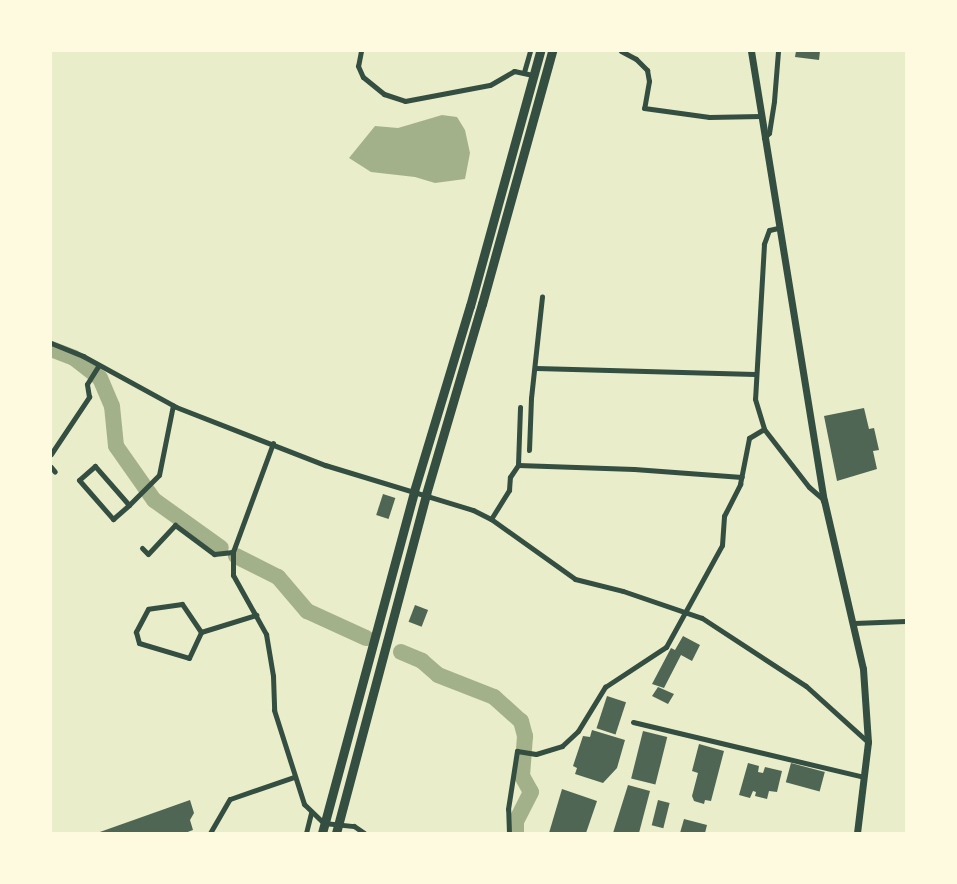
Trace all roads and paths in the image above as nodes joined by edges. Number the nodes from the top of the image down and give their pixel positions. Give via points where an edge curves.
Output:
1 (361, 51) edge
2 (530, 51) edge
3 (540, 51) edge
4 (552, 51) edge
5 (621, 51) edge
6 (751, 51) edge
7 (778, 51) edge
8 (529, 74) junction
9 (761, 116) junction
10 (765, 138) junction
11 (778, 228) junction
12 (542, 297) dead end
13 (51, 343) edge
14 (99, 365) junction
15 (536, 368) junction
16 (755, 374) junction
17 (173, 405) junction
18 (520, 407) dead end
19 (764, 429) junction
20 (273, 443) junction
21 (529, 450) dead end
22 (51, 454) edge
23 (518, 466) junction
24 (742, 477) junction
25 (414, 491) junction
26 (426, 494) junction
27 (824, 500) junction
28 (129, 505) junction
29 (491, 519) junction
30 (142, 548) dead end
31 (233, 552) junction
32 (148, 554) junction
33 (154, 561) dead end
34 (686, 613) junction
35 (256, 615) junction
36 (906, 621) edge
37 (854, 623) junction
38 (201, 632) junction
39 (633, 722) dead end
40 (867, 742) junction
41 (294, 777) junction
42 (863, 777) junction
43 (311, 813) junction
44 (339, 822) junction
45 (323, 828) edge
46 (210, 833) edge
47 (306, 833) edge
48 (336, 833) edge
49 (364, 833) edge
50 (509, 833) edge
51 (857, 833) edge

1 - 8 street via 358,66 363,77 384,94 405,101 489,85 514,71
2 - 8 street
3 - 8 highway
4 - 26 highway
5 - 9 street via 647,70 643,108 709,117
6 - 9 main road
7 - 10 street via 775,101
8 - 25 highway via 470,306
9 - 10 main road
10 - 11 main road
11 - 16 street via 769,230 764,244
11 - 27 main road
12 - 15 street
13 - 14 street
14 - 17 street
14 - 22 street via 87,384 89,397
15 - 16 street
15 - 21 street
16 - 19 street via 755,399
17 - 20 street
17 - 28 street via 159,475
18 - 23 street
19 - 24 street via 749,439
19 - 27 street
20 - 25 street via 325,465
20 - 31 street
23 - 24 street via 634,468
23 - 29 street
24 - 34 street via 724,516 722,545
25 - 26 street
25 - 45 highway
26 - 29 street
26 - 44 highway
27 - 37 main road
28 - 28 street via 113,519 79,480 95,466
29 - 34 street via 575,579
30 - 32 street
31 - 32 street via 214,554 175,525
31 - 35 street via 233,575
32 - 33 street
34 - 40 street via 738,639 806,686
34 - 50 street via 666,647 605,687 578,731 562,746 536,754 517,751
35 - 38 street
35 - 41 street via 266,634 274,710
36 - 37 street
37 - 40 main road via 866,696
38 - 38 street via 189,658 139,643 136,632 148,609 181,604
39 - 42 street
40 - 42 main road
41 - 43 street
41 - 46 street via 230,799
42 - 51 main road
43 - 45 street
43 - 47 street
44 - 45 street
44 - 48 highway
44 - 49 street

